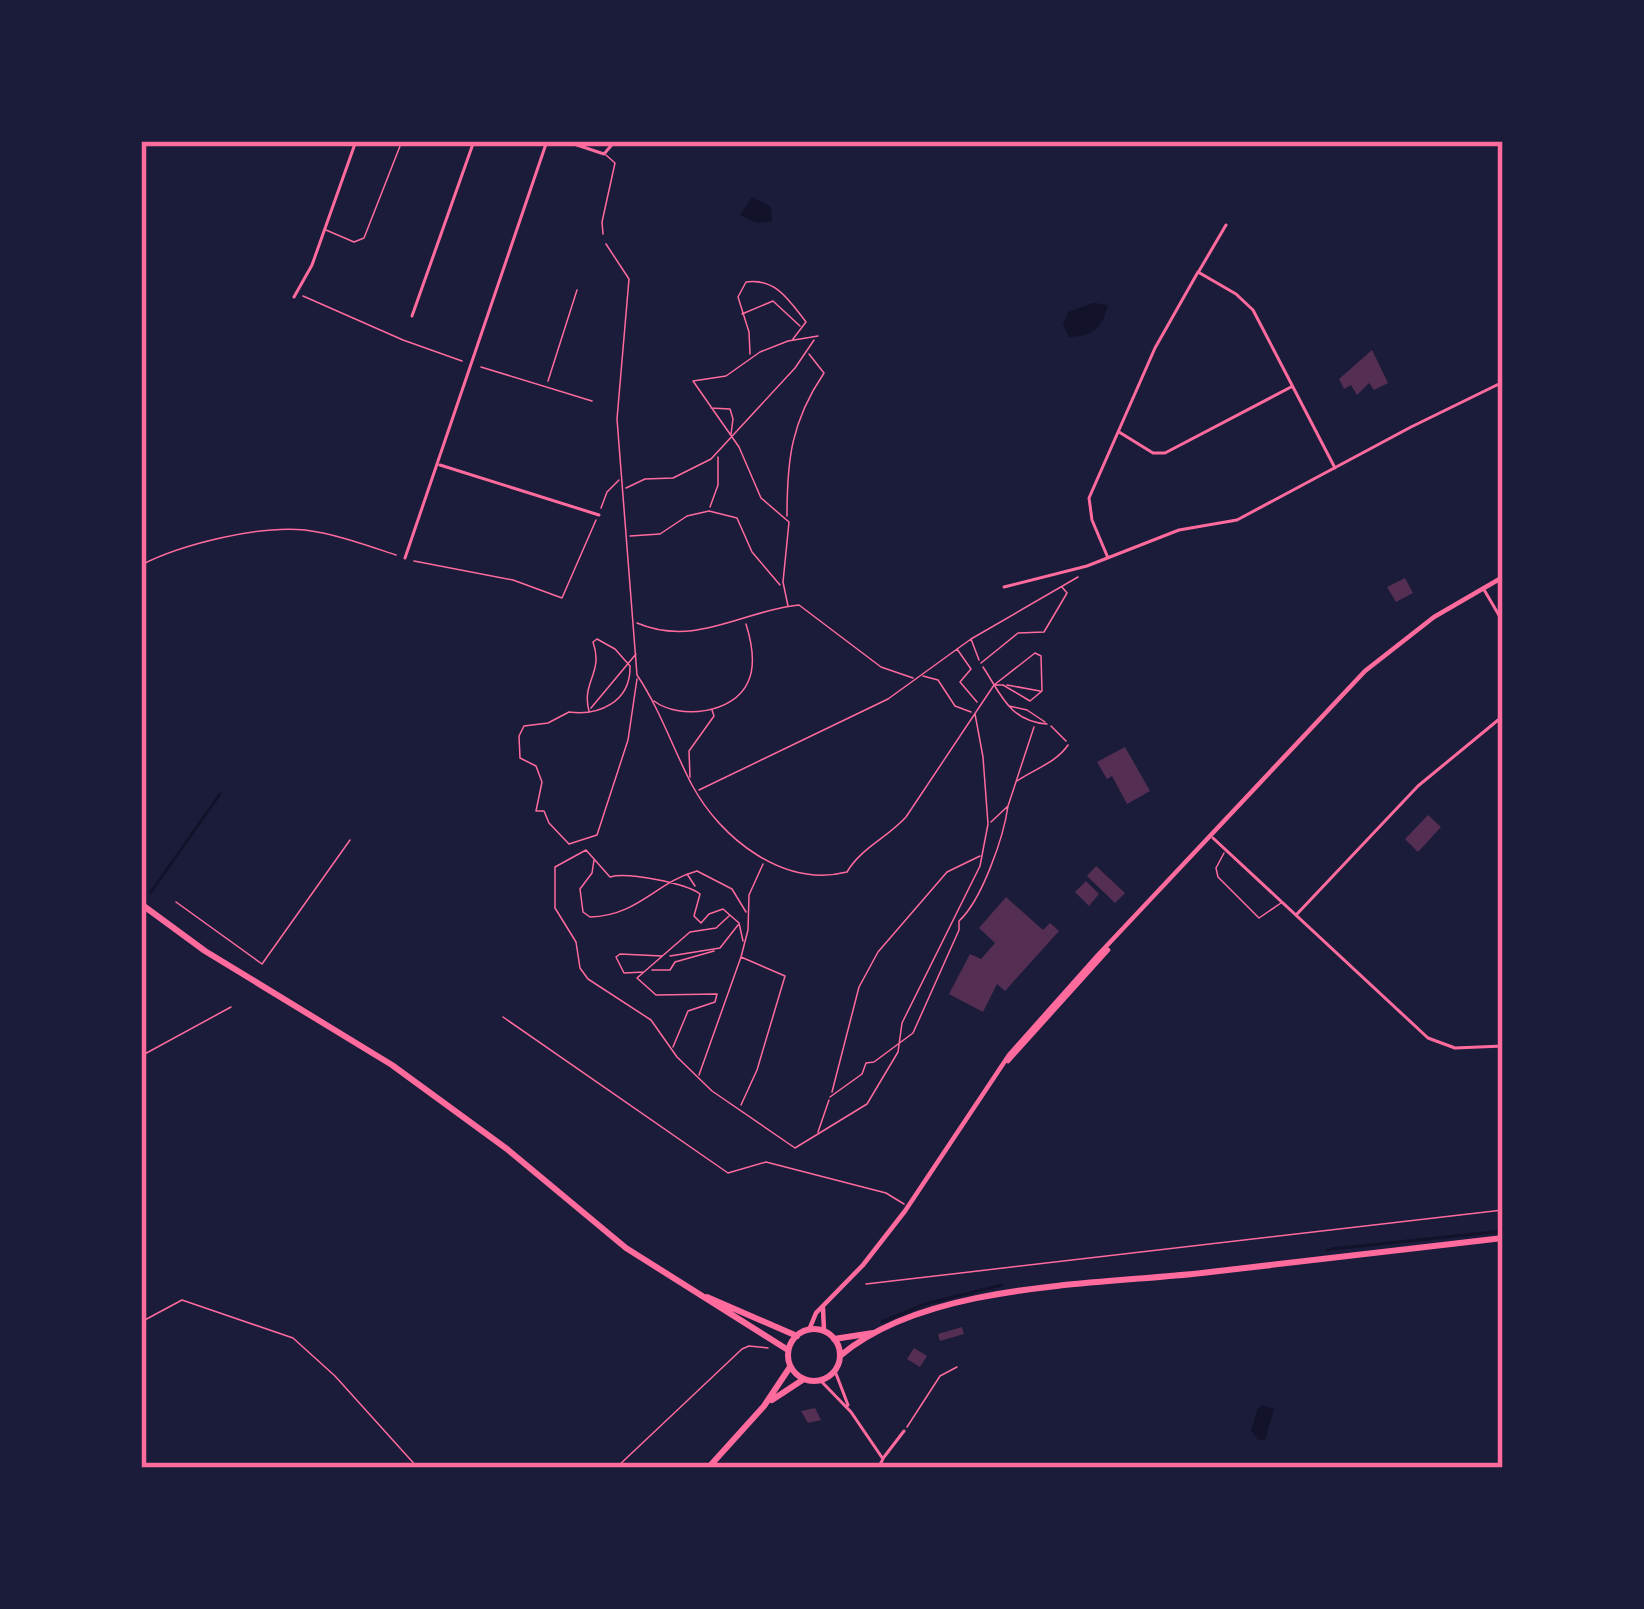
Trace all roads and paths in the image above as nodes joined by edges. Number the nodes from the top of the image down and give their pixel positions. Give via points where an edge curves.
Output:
1 (356, 141) edge
2 (402, 141) edge
3 (474, 141) edge
4 (547, 141) edge
5 (565, 141) edge
6 (615, 141) edge
7 (604, 154) junction
8 (1226, 225) dead end
9 (325, 230) junction
10 (603, 234) joint
11 (1198, 272) junction
12 (577, 290) dead end
13 (295, 295) joint
14 (742, 314) junction
15 (342, 315) dead end
16 (412, 316) dead end
17 (800, 329) junction
18 (796, 341) junction
19 (808, 352) junction
20 (750, 358) junction
21 (1503, 382) edge
22 (546, 385) dead end
23 (1292, 386) junction
24 (709, 408) junction
25 (1116, 430) junction
26 (730, 438) junction
27 (718, 453) junction
28 (437, 464) junction
29 (1335, 468) junction
30 (622, 477) junction
31 (623, 490) junction
32 (710, 511) junction
33 (599, 515) junction
34 (787, 520) junction
35 (627, 536) junction
36 (405, 558) junction
37 (1108, 558) junction
38 (141, 565) edge
39 (1078, 576) dead end
40 (1503, 577) edge
41 (1061, 586) junction
42 (1004, 587) dead end
43 (1484, 588) junction
44 (784, 590) junction
45 (788, 606) junction
46 (634, 621) junction
47 (744, 621) junction
48 (1503, 622) edge
49 (971, 639) junction
50 (957, 648) junction
51 (636, 653) junction
52 (628, 662) junction
53 (981, 664) junction
54 (637, 675) junction
55 (921, 676) junction
56 (915, 679) junction
57 (994, 685) junction
58 (1003, 685) junction
59 (1042, 691) junction
60 (653, 700) junction
61 (979, 706) junction
62 (1005, 706) junction
63 (712, 709) junction
64 (589, 711) junction
65 (975, 714) junction
66 (1503, 716) edge
67 (1036, 723) junction
68 (1047, 724) junction
69 (690, 781) junction
70 (1014, 784) junction
71 (695, 791) junction
72 (1008, 806) junction
73 (988, 824) junction
74 (1211, 836) junction
75 (350, 840) dead end
76 (1226, 850) junction
77 (985, 853) junction
78 (592, 856) junction
79 (764, 860) junction
80 (686, 874) junction
81 (669, 884) junction
82 (695, 890) junction
83 (176, 902) dead end
84 (1282, 903) junction
85 (141, 904) edge
86 (746, 912) junction
87 (731, 913) junction
88 (1296, 915) junction
89 (740, 923) junction
90 (743, 941) junction
91 (714, 950) junction
92 (665, 956) junction
93 (741, 957) junction
94 (650, 970) junction
95 (231, 1007) dead end
96 (503, 1017) dead end
97 (901, 1043) junction
98 (1503, 1046) edge
99 (673, 1051) junction
100 (141, 1056) edge
101 (698, 1077) junction
102 (830, 1097) junction
103 (740, 1108) junction
104 (817, 1135) junction
105 (908, 1206) junction
106 (1503, 1210) edge
107 (1503, 1238) edge
108 (866, 1284) dead end
109 (700, 1294) junction
110 (824, 1305) junction
111 (141, 1322) edge
112 (809, 1330) junction
113 (824, 1331) junction
114 (877, 1332) junction
115 (797, 1336) junction
116 (834, 1339) junction
117 (776, 1350) dead end
118 (788, 1350) junction
119 (840, 1356) junction
120 (790, 1367) junction
121 (957, 1367) dead end
122 (835, 1371) junction
123 (804, 1379) junction
124 (820, 1380) junction
125 (764, 1406) junction
126 (851, 1412) junction
127 (904, 1431) joint
128 (883, 1459) junction
129 (418, 1468) edge
130 (616, 1468) edge
131 (708, 1468) edge
132 (878, 1468) edge

1 - 9 street
2 - 9 lane via 364,238
3 - 16 street
4 - 28 street
5 - 7 street
6 - 7 street
7 - 10 lane via 616,163
8 - 11 street
9 - 13 street
10 - 30 path via 629,279 617,418
11 - 23 street via 1245,300
11 - 25 street
12 - 22 path
13 - 15 path
14 - 17 path via 773,301
14 - 17 path via 741,285 762,281 805,319
14 - 20 path
17 - 18 path
18 - 19 path via 818,336
18 - 20 path
19 - 26 path
19 - 34 path via 824,373 789,452
20 - 24 path via 726,376 693,380
21 - 29 street
23 - 25 street via 1165,453
23 - 29 street
24 - 26 path
24 - 26 path via 730,409
25 - 37 street via 1089,498
26 - 27 path
26 - 34 path via 761,498
27 - 31 path via 691,471
27 - 32 path
28 - 33 street
28 - 36 street
29 - 37 street via 1238,520 1179,530
30 - 31 path
30 - 33 path
31 - 35 path
32 - 35 path via 660,534
32 - 44 path via 741,521 752,552
33 - 36 path via 562,598
34 - 44 path
35 - 46 path
36 - 38 path via 296,530 209,542
37 - 42 street
39 - 41 path
40 - 43 street
41 - 49 path
41 - 53 path via 1066,593 1044,632 1018,633
43 - 48 street
43 - 74 street via 1365,671
44 - 45 path
45 - 47 path
45 - 56 path via 799,604 881,667
46 - 47 path via 674,631
46 - 51 path
47 - 63 path via 748,683
49 - 50 path
49 - 53 path
50 - 55 path
50 - 61 path via 971,669 962,686
51 - 52 path
51 - 54 path
52 - 64 path
52 - 64 path via 618,701
52 - 64 path via 595,639
53 - 57 path
54 - 60 path
54 - 64 path via 628,740 597,835 569,844 546,812 536,811 541,776 520,758 519,736 524,726
55 - 56 path
55 - 65 path via 938,680 955,706
56 - 71 path
57 - 58 path
57 - 59 path via 1038,653
57 - 61 path
57 - 62 path
58 - 59 path
58 - 59 path via 1026,701
60 - 63 path via 673,712
60 - 69 path
61 - 65 path
62 - 67 path
62 - 68 path
63 - 69 path via 689,751
65 - 73 path
65 - 79 path via 907,817 857,854 847,872 819,876
66 - 88 street via 1418,786
67 - 68 path
67 - 70 path
68 - 70 path via 1067,743 1063,752
69 - 71 path
70 - 72 path
71 - 79 path
72 - 73 path
72 - 97 path via 973,906
73 - 77 path
74 - 76 street
74 - 105 street via 1044,1015
75 - 83 path via 262,964
76 - 84 street
76 - 84 lane via 1216,868 1220,881 1259,918
77 - 97 path via 902,1023
77 - 102 path via 947,872 878,952 859,987
78 - 81 path via 610,877
78 - 81 path via 580,889 590,917 619,914
78 - 99 path via 586,850 555,867 554,908 588,979 651,1020
79 - 86 path
80 - 81 path
80 - 82 path
80 - 86 path via 697,871 732,889
81 - 82 path
82 - 87 path via 697,921
84 - 88 street
85 - 109 main road via 410,1078 609,1236
86 - 89 path
86 - 90 path
87 - 89 path
87 - 92 path via 716,928 690,932
88 - 98 street via 1431,1040
89 - 90 path
89 - 91 path
90 - 93 path
91 - 92 path
91 - 94 path
92 - 94 path
92 - 94 path via 616,957 629,975
93 - 101 path
93 - 103 path via 785,976
94 - 99 path via 638,980 656,995 718,997 688,1011
95 - 100 path
96 - 105 lane via 728,1173 766,1162
97 - 102 path
97 - 104 path via 863,1110
99 - 101 path
101 - 103 path
102 - 104 path
103 - 104 path via 795,1148
105 - 110 street
106 - 108 path
107 - 114 main road via 1002,1294
109 - 115 main road
109 - 118 main road
110 - 112 street
110 - 113 street
111 - 129 path via 182,1300 292,1338
112 - 113 main road
112 - 115 main road
113 - 116 main road
114 - 116 main road
114 - 119 main road
115 - 118 main road
116 - 119 main road
117 - 130 path via 742,1349
118 - 120 main road
119 - 122 main road
120 - 123 main road
120 - 125 main road
121 - 127 lane via 940,1376
122 - 124 main road
122 - 126 street
123 - 124 main road
123 - 125 main road
124 - 126 street
125 - 131 main road
126 - 128 street
127 - 128 street
128 - 132 street

